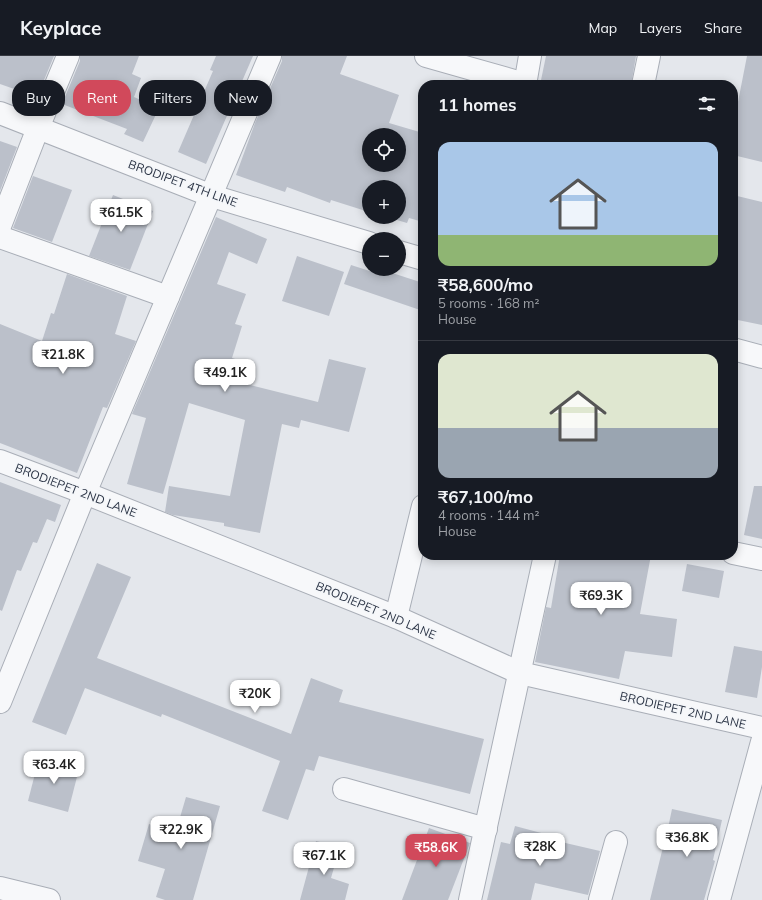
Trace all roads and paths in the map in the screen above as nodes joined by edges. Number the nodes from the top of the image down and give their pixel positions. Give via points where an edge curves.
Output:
1 (68, 56) edge
2 (270, 56) edge
3 (426, 56) edge
4 (530, 56) edge
5 (649, 56) edge
6 (508, 80) edge
7 (526, 80) edge
8 (644, 80) edge
9 (0, 113) edge
10 (38, 128) junction
11 (212, 196) junction
12 (0, 226) edge
13 (0, 237) edge
14 (362, 241) edge
15 (406, 254) edge
16 (418, 258) edge
17 (168, 297) junction
18 (738, 350) edge
19 (762, 357) edge
20 (0, 461) edge
21 (85, 493) junction
22 (418, 526) edge
23 (738, 554) edge
24 (762, 558) edge
25 (544, 560) edge
26 (396, 616) junction
27 (520, 673) junction
28 (0, 702) edge
29 (762, 728) edge
30 (762, 742) edge
31 (344, 788) dead end
32 (486, 829) junction
33 (616, 842) dead end
34 (0, 888) edge
35 (49, 900) edge
36 (470, 900) edge
37 (600, 900) edge
38 (719, 900) edge

1 - 10 street
2 - 11 street
3 - 6 street
4 - 7 street
5 - 8 street
9 - 10 street, BRODIPET 4TH LINE
10 - 11 street, BRODIPET 4TH LINE
10 - 12 street
11 - 14 street, BRODIPET 4TH LINE
11 - 17 street
13 - 17 street
15 - 16 street
17 - 21 street
18 - 19 street
20 - 21 street, BRODIEPET 2ND LANE
21 - 26 street, BRODIEPET 2ND LANE
21 - 28 street
22 - 26 street
23 - 24 street
25 - 27 street
26 - 27 street, BRODIEPET 2ND LANE
27 - 29 street, BRODIEPET 2ND LANE
27 - 32 street
30 - 38 street
31 - 32 street
32 - 36 street
33 - 37 street
34 - 35 street

